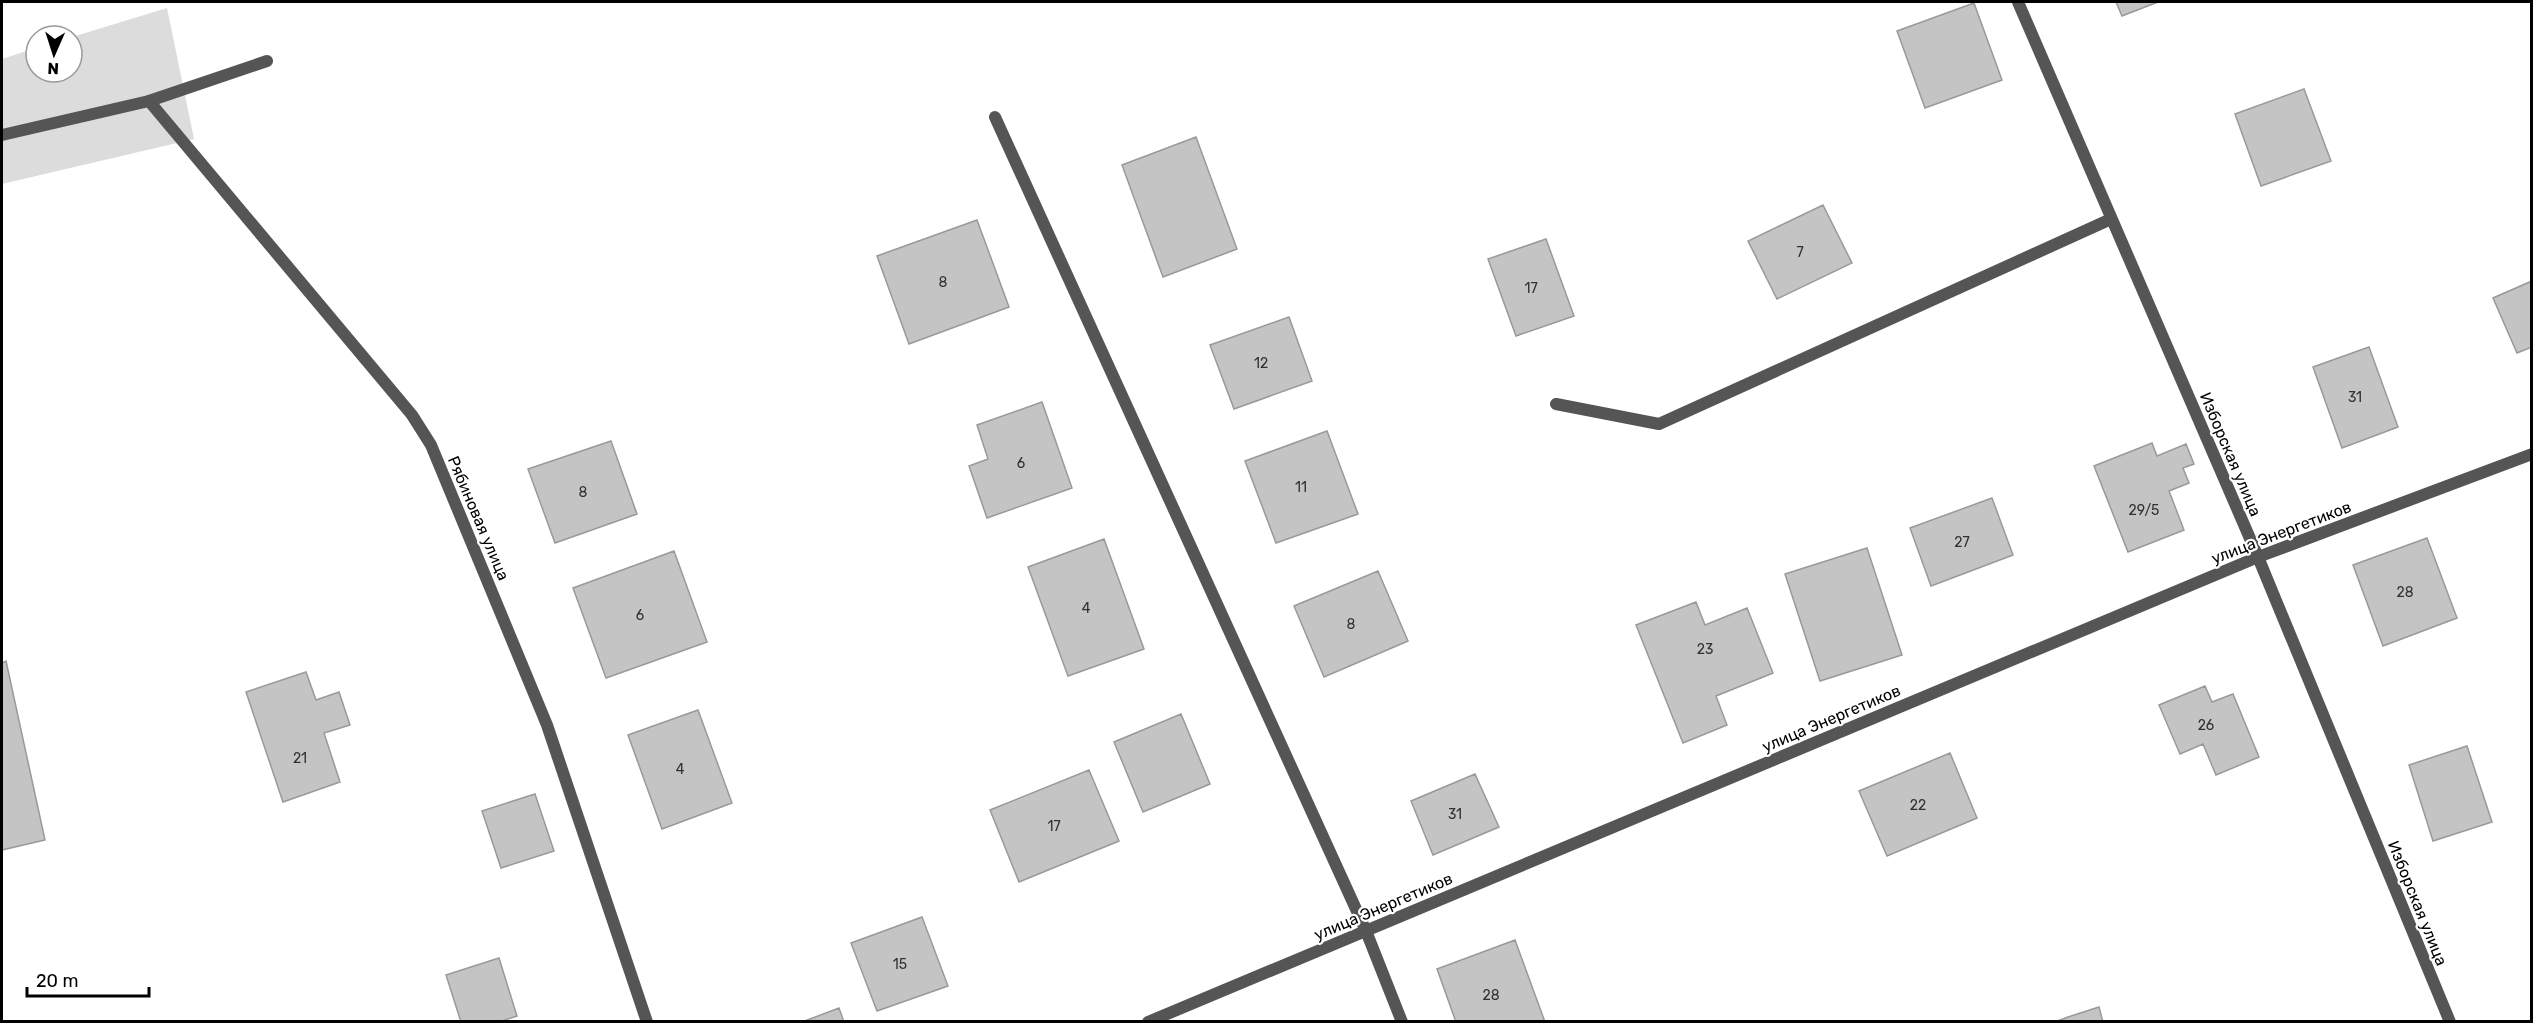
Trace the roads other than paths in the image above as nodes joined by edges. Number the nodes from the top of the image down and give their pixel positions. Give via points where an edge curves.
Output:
1 (2018, 2) edge
2 (267, 61) dead end
3 (149, 101) junction
4 (995, 117) dead end
5 (2, 135) edge
6 (2111, 219) junction
7 (1556, 404) dead end
8 (2532, 454) edge
9 (2258, 557) junction
10 (1366, 931) junction
11 (647, 1022) edge
12 (1148, 1022) edge
13 (1402, 1022) edge
14 (2450, 1022) edge

1 - 6 street, Изборская улица
2 - 3 street
3 - 5 street
3 - 11 street, Рябиновая улица via 412,416 431,445 547,725
4 - 10 street
6 - 7 street via 1659,424
6 - 9 street, Изборская улица
8 - 9 street, улица Энергетиков
9 - 10 street, улица Энергетиков
9 - 14 street, Изборская улица
10 - 12 street, улица Энергетиков
10 - 13 street

